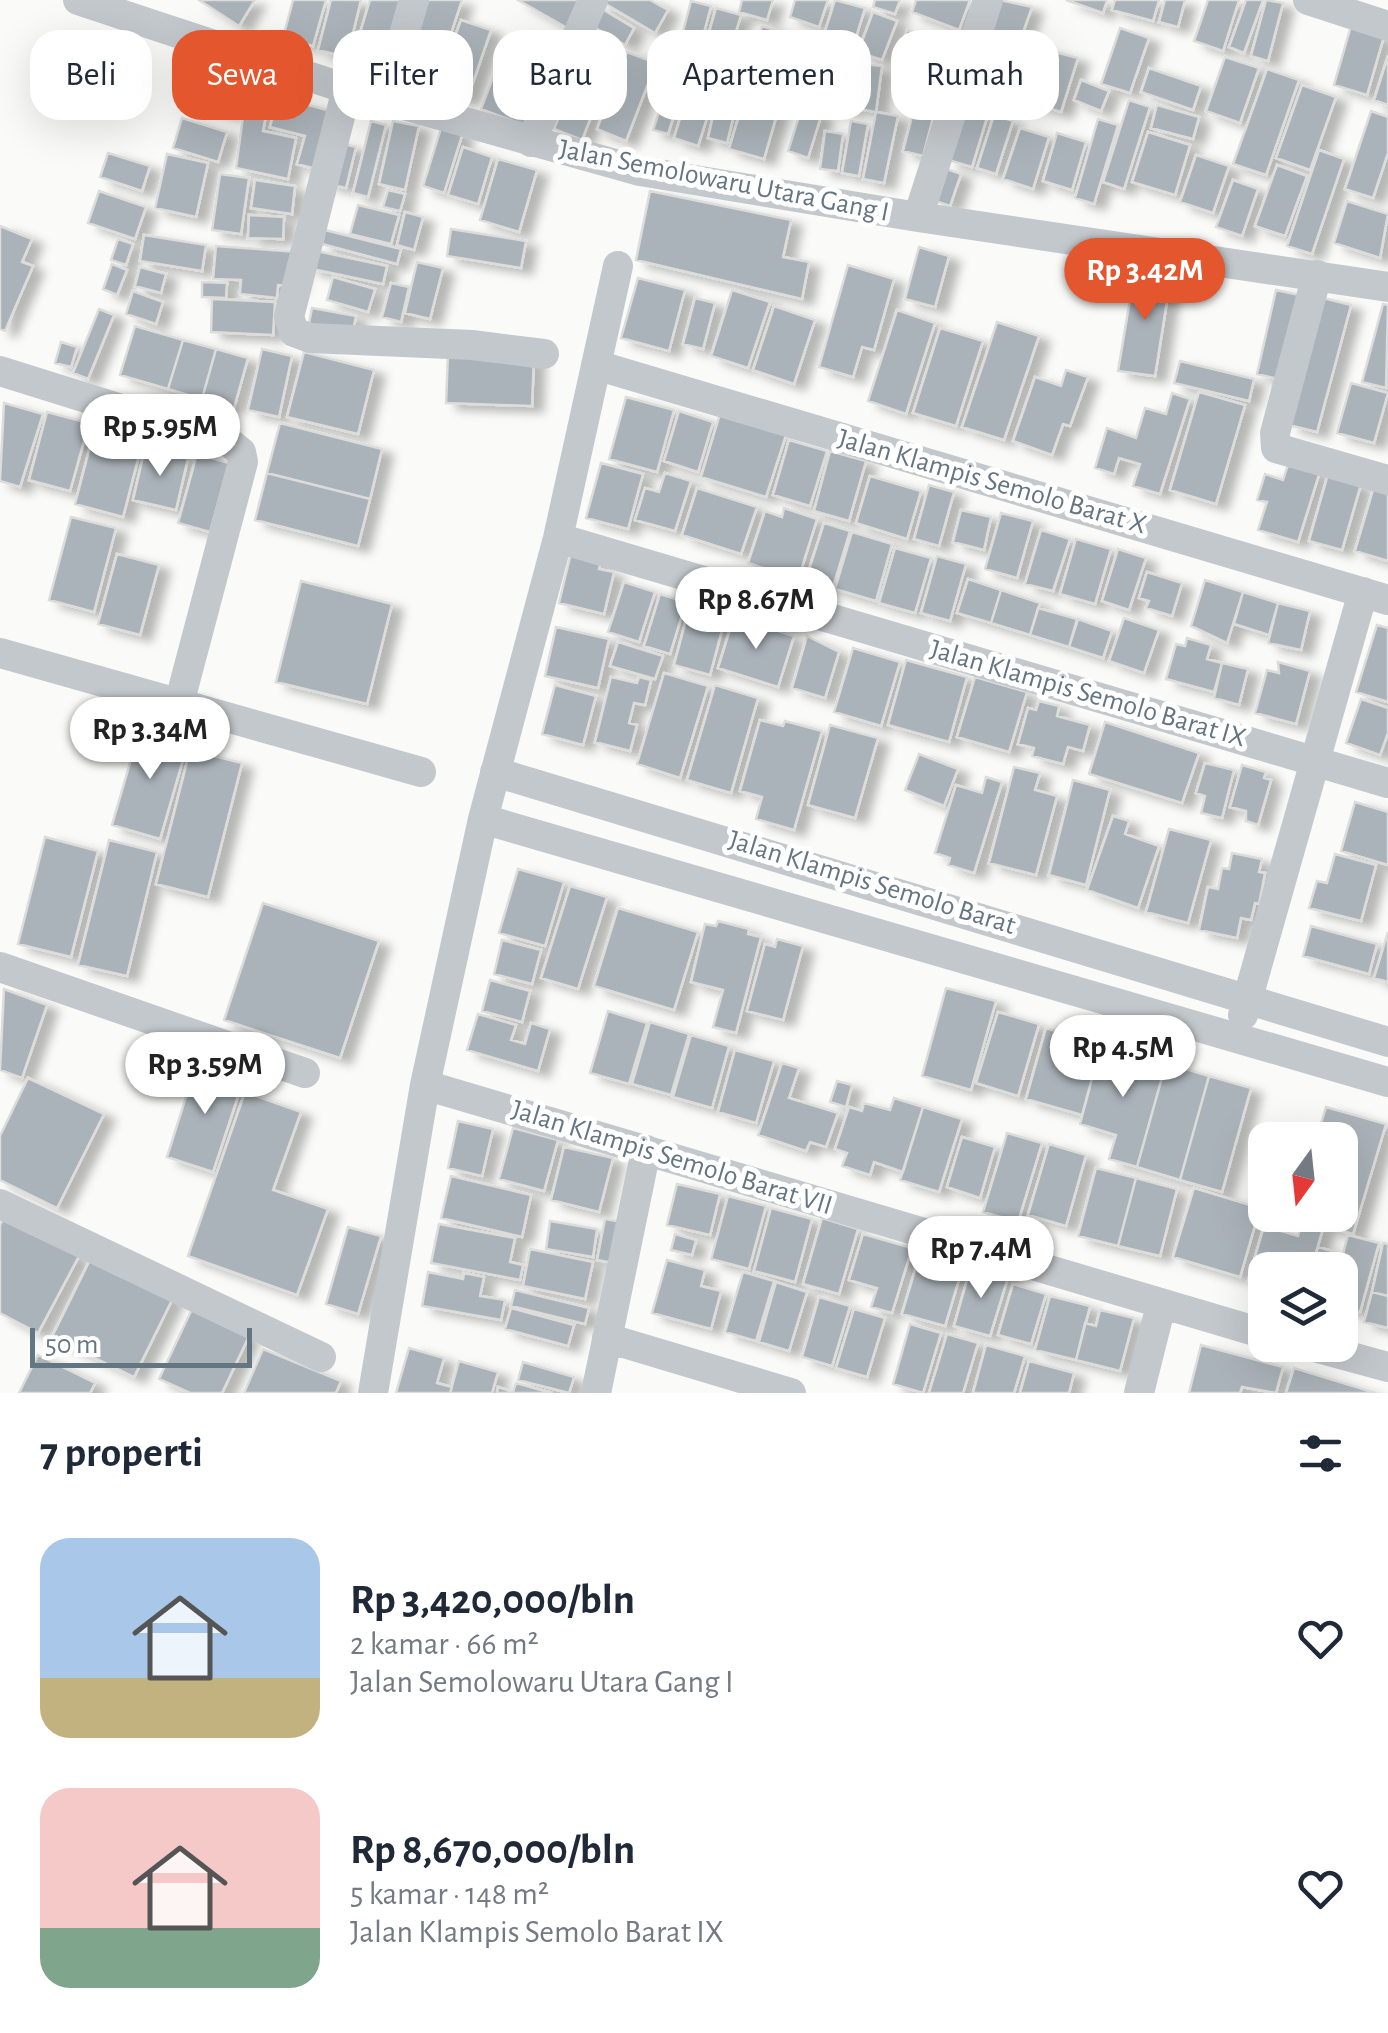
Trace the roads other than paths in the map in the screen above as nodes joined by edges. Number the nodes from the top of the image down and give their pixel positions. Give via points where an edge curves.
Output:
1 (78, 0) edge
2 (414, 0) edge
3 (593, 0) edge
4 (988, 0) edge
5 (1308, 0) edge
6 (166, 14) edge
7 (1388, 26) edge
8 (405, 30) edge
9 (333, 83) edge
10 (340, 120) edge
11 (455, 120) edge
12 (531, 142) junction
13 (918, 217) junction
14 (618, 266) dead end
15 (1318, 275) junction
16 (1388, 286) edge
17 (544, 354) dead end
18 (596, 365) junction
19 (0, 371) edge
20 (1388, 480) edge
21 (558, 538) junction
22 (1376, 596) edge
23 (0, 653) edge
24 (179, 704) junction
25 (1314, 761) junction
26 (421, 772) dead end
27 (495, 772) junction
28 (1388, 783) edge
29 (484, 818) junction
30 (0, 967) edge
31 (1248, 996) junction
32 (1237, 1037) junction
33 (1388, 1042) edge
34 (305, 1073) dead end
35 (1388, 1082) edge
36 (425, 1085) junction
37 (646, 1150) junction
38 (0, 1204) edge
39 (1161, 1306) junction
40 (1248, 1329) edge
41 (607, 1338) junction
42 (321, 1357) dead end
43 (1358, 1359) edge
44 (1388, 1367) edge
45 (372, 1393) edge
46 (596, 1393) edge
47 (791, 1393) edge
48 (1140, 1393) edge

1 - 6 street, Jalan Semolowaru Utara Gang I
2 - 8 street
3 - 12 street
4 - 13 street
5 - 7 street
6 - 9 street, Jalan Semolowaru Utara Gang I
10 - 17 street via 290,317 294,332
11 - 12 street, Jalan Semolowaru Utara Gang I
12 - 13 street, Jalan Semolowaru Utara Gang I via 640,170
13 - 15 street, Jalan Semolowaru Utara Gang I
14 - 18 street
15 - 16 street, Jalan Semolowaru Utara Gang I
15 - 20 street via 1276,448
18 - 21 street
18 - 22 street, Jalan Klampis Semolo Barat X
19 - 24 street via 230,443 241,452
21 - 25 street, Jalan Klampis Semolo Barat IX
21 - 27 street
22 - 25 street
23 - 24 street
24 - 26 street
25 - 28 street, Jalan Klampis Semolo Barat IX
25 - 31 street
27 - 29 street
27 - 31 street, Jalan Klampis Semolo Barat
29 - 32 street, Jalan Klampis Semolo Barat
29 - 36 street
30 - 34 street
31 - 32 street
31 - 33 street, Jalan Klampis Semolo Barat
32 - 35 street, Jalan Klampis Semolo Barat
36 - 37 street, Jalan Klampis Semolo Barat VII
36 - 45 street
37 - 39 street, Jalan Klampis Semolo Barat VII
37 - 41 street
38 - 42 street
39 - 40 street, Jalan Klampis Semolo Barat VII
39 - 48 street
41 - 46 street
41 - 47 street
43 - 44 street

